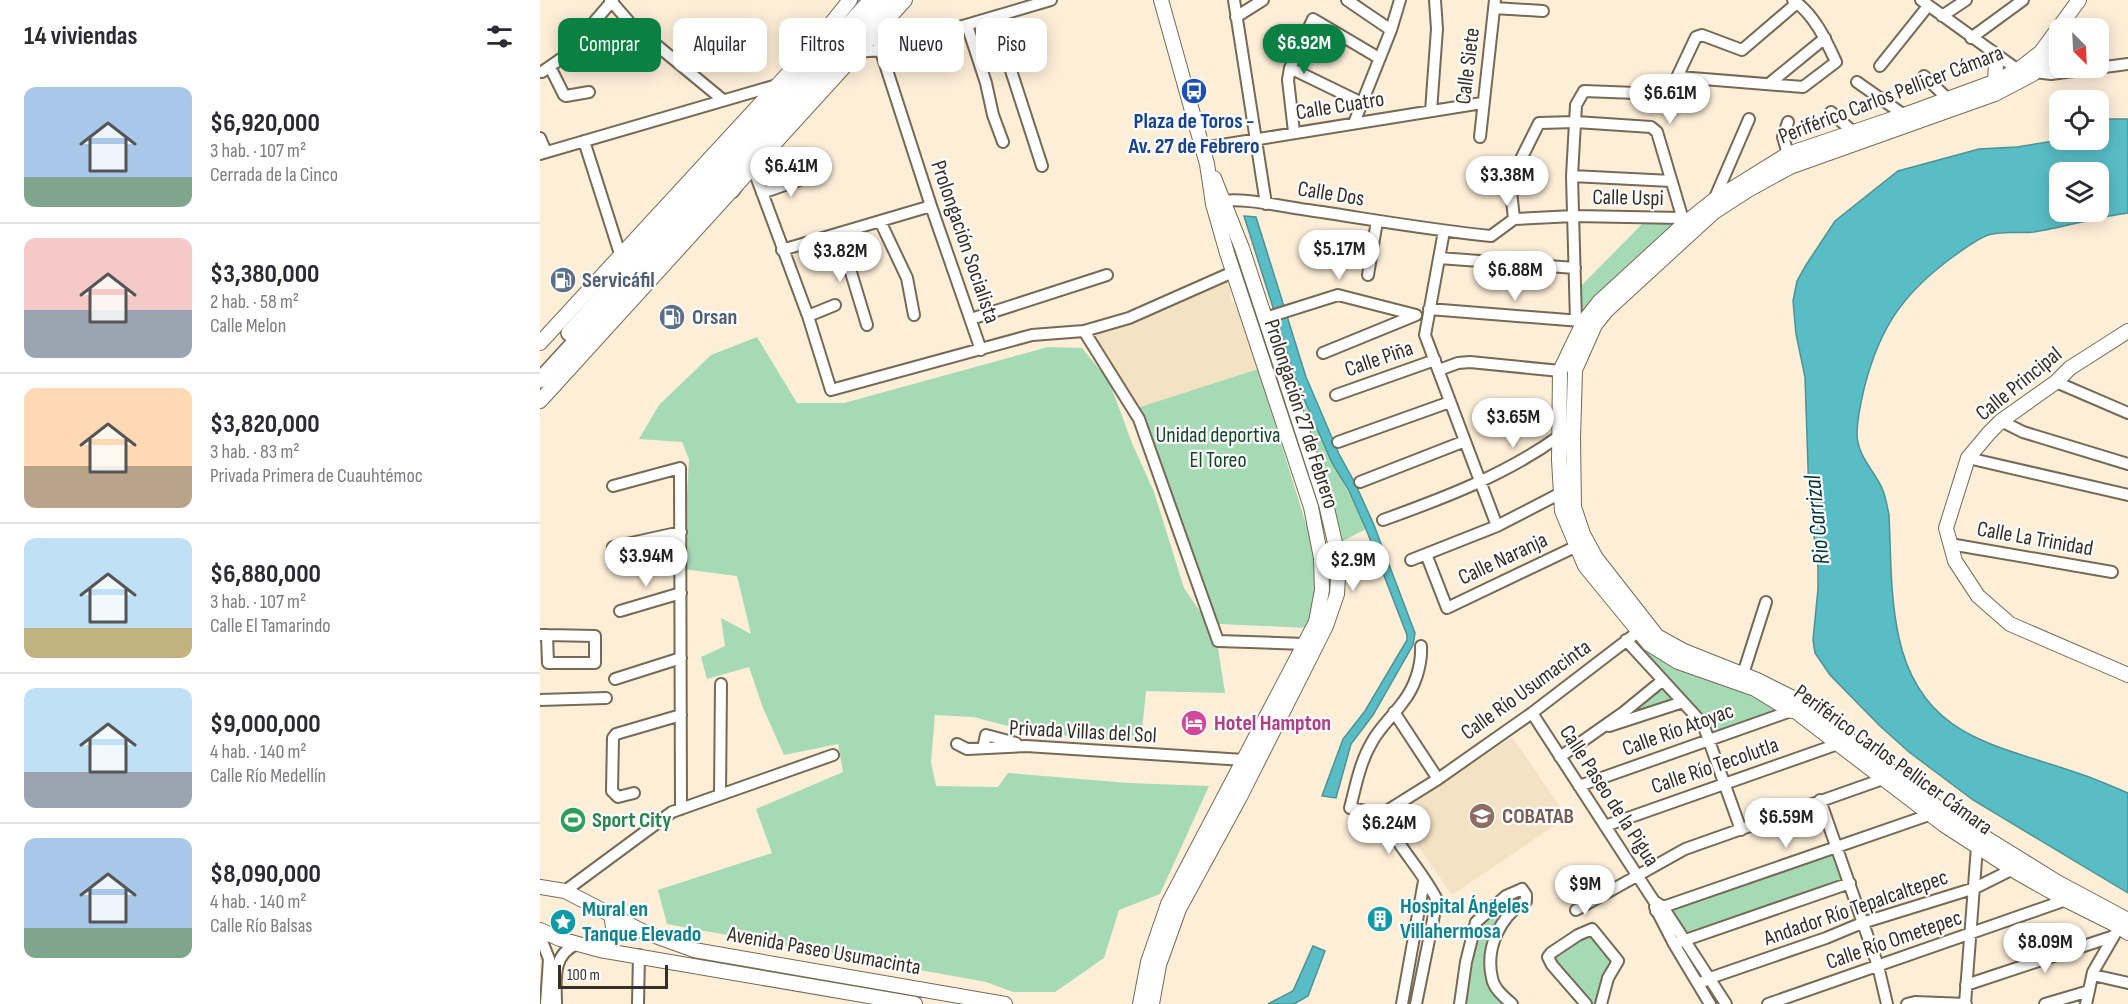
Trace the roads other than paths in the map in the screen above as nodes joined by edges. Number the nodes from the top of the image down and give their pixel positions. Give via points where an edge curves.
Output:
1 (850, 0) edge
2 (871, 0) edge
3 (888, 0) edge
4 (905, 0) edge
5 (1051, 0) edge
6 (1161, 0) edge
7 (1233, 0) edge
8 (1263, 0) edge
9 (1347, 0) edge
10 (1400, 0) edge
11 (1435, 0) edge
12 (1966, 0) edge
13 (2023, 0) edge
14 (2079, 0) edge
15 (2089, 0) edge
16 (612, 1) edge
17 (1795, 1) edge
18 (1924, 3) edge
19 (1495, 4) edge
20 (1543, 11) dead end
21 (1942, 16) junction
22 (1236, 17) junction
23 (994, 18) edge
24 (2077, 18) edge
25 (976, 23) edge
26 (967, 25) junction
27 (964, 26) edge
28 (1391, 30) junction
29 (875, 33) junction
30 (1825, 38) junction
31 (1971, 38) junction
32 (878, 42) edge
33 (866, 43) edge
34 (1992, 53) junction
35 (1379, 58) junction
36 (2049, 59) edge
37 (2128, 64) edge
38 (1880, 66) dead end
39 (1290, 68) junction
40 (2018, 70) junction
41 (840, 72) edge
42 (888, 72) edge
43 (1012, 72) edge
44 (2033, 74) junction
45 (1923, 76) dead end
46 (1679, 77) junction
47 (1995, 81) junction
48 (1857, 82) dead end
49 (1770, 83) junction
50 (778, 85) junction
51 (1671, 90) dead end
52 (589, 92) dead end
53 (1636, 93) dead end
54 (1948, 99) junction
55 (723, 100) junction
56 (1362, 103) junction
57 (1482, 103) junction
58 (1431, 111) junction
59 (1831, 112) dead end
60 (774, 115) junction
61 (1904, 115) junction
62 (1749, 118) dead end
63 (1576, 122) junction
64 (1788, 122) dead end
65 (1354, 123) junction
66 (1294, 132) junction
67 (1852, 132) junction
68 (731, 136) junction
69 (1480, 137) dead end
70 (540, 138) edge
71 (1255, 140) junction
72 (584, 141) junction
73 (1003, 142) dead end
74 (1203, 148) junction
75 (543, 153) edge
76 (1788, 154) junction
77 (1042, 166) dead end
78 (753, 168) junction
79 (810, 176) dead end
80 (1572, 176) junction
81 (1671, 181) junction
82 (732, 190) junction
83 (762, 193) junction
84 (1714, 200) junction
85 (1218, 202) junction
86 (1266, 204) junction
87 (931, 206) junction
88 (1574, 216) junction
89 (1514, 219) junction
90 (880, 221) junction
91 (1377, 221) junction
92 (1683, 221) junction
93 (1444, 231) junction
94 (839, 233) junction
95 (782, 250) junction
96 (621, 257) junction
97 (1439, 258) junction
98 (1575, 268) junction
99 (1233, 272) junction
100 (1107, 275) dead end
101 (1368, 275) dead end
102 (835, 305) dead end
103 (1428, 313) junction
104 (914, 315) dead end
105 (1416, 315) junction
106 (807, 316) junction
107 (1265, 318) junction
108 (971, 319) junction
109 (1585, 322) junction
110 (867, 325) dead end
111 (1084, 331) junction
112 (2128, 331) edge
113 (540, 343) edge
114 (981, 350) junction
115 (1323, 353) dead end
116 (540, 365) edge
117 (1437, 365) junction
118 (1560, 370) junction
119 (540, 380) edge
120 (2056, 382) junction
121 (1336, 395) dead end
122 (540, 401) edge
123 (1450, 402) junction
124 (2128, 413) edge
125 (2001, 421) junction
126 (1558, 437) junction
127 (1465, 441) junction
128 (1338, 442) dead end
129 (1968, 458) junction
130 (2128, 464) edge
131 (1360, 482) dead end
132 (1480, 482) junction
133 (613, 486) dead end
134 (1561, 493) junction
135 (2128, 495) edge
136 (1383, 520) dead end
137 (1497, 526) junction
138 (681, 532) junction
139 (1950, 544) junction
140 (1576, 546) junction
141 (613, 547) dead end
142 (1426, 554) junction
143 (1411, 560) dead end
144 (2112, 572) dead end
145 (681, 593) junction
146 (1766, 602) dead end
147 (620, 611) dead end
148 (1643, 628) junction
149 (544, 635) edge
150 (1626, 640) junction
151 (1305, 644) junction
152 (1421, 646) dead end
153 (681, 658) junction
154 (1743, 674) junction
155 (2128, 675) edge
156 (615, 679) dead end
157 (1664, 680) junction
158 (721, 684) dead end
159 (606, 698) dead end
160 (540, 700) edge
161 (1683, 702) junction
162 (1791, 711) junction
163 (1394, 712) junction
164 (1532, 713) junction
165 (681, 715) junction
166 (1597, 730) junction
167 (1708, 740) junction
168 (957, 744) dead end
169 (1838, 744) junction
170 (833, 755) dead end
171 (1560, 757) junction
172 (1244, 760) junction
173 (1438, 779) junction
174 (1883, 779) junction
175 (1723, 784) junction
176 (1579, 786) junction
177 (634, 793) dead end
178 (720, 795) junction
179 (1820, 800) junction
180 (681, 809) junction
181 (1382, 814) junction
182 (1929, 815) junction
183 (1605, 826) junction
184 (1740, 830) junction
185 (1837, 846) junction
186 (1977, 847) junction
187 (2013, 869) junction
188 (1637, 875) junction
189 (1424, 881) junction
190 (1850, 883) junction
191 (540, 888) edge
192 (1975, 888) junction
193 (566, 891) junction
194 (2066, 900) junction
195 (1658, 906) junction
196 (1576, 910) dead end
197 (609, 912) junction
198 (1862, 923) junction
199 (2122, 929) edge
200 (540, 930) edge
201 (1972, 935) junction
202 (540, 936) edge
203 (1685, 939) junction
204 (577, 944) junction
205 (1674, 944) junction
206 (600, 950) junction
207 (639, 955) junction
208 (1878, 966) junction
209 (2093, 975) junction
210 (1710, 978) junction
211 (2128, 983) edge
212 (544, 984) edge
213 (1699, 984) junction
214 (1966, 986) junction
215 (2089, 992) junction
216 (548, 1003) edge
217 (638, 1004) edge
218 (915, 1004) edge
219 (1005, 1004) edge
220 (1140, 1004) edge
221 (1152, 1004) edge
222 (1402, 1004) edge
223 (1416, 1004) edge
224 (1460, 1004) edge
225 (1512, 1004) edge
226 (1586, 1004) edge
227 (1601, 1004) edge
228 (1710, 1004) edge
229 (1726, 1004) edge
230 (1768, 1004) edge
231 (1887, 1004) edge
232 (1906, 1004) edge
233 (1966, 1004) edge
234 (2045, 1004) edge
235 (2086, 1004) edge

1 - 50 main road
2 - 60 highway
3 - 60 highway
4 - 29 main road
5 - 23 street
6 - 74 main road, Prolongación 27 de Febrero
7 - 22 street
8 - 22 street
9 - 28 street
10 - 28 street
11 - 58 street via 1437,30
12 - 21 street
13 - 31 street
14 - 40 main road, Periférico Carlos Pellicer Cámara via 2041,52
15 - 24 main road
16 - 52 street via 565,56 546,70 564,95
16 - 55 street via 631,24
17 - 30 street
17 - 46 street via 1742,50 1696,36
18 - 21 street
18 - 38 street
19 - 20 street
19 - 57 street, Calle Siete
21 - 31 street
22 - 71 street
25 - 26 street
26 - 27 street
26 - 73 street
28 - 35 street
29 - 32 street, Prolongación Socialista
29 - 33 main road
30 - 49 street
30 - 49 street via 1836,62 1803,87
31 - 34 street
34 - 40 street
34 - 47 main road
35 - 39 street via 1312,19
35 - 56 street
36 - 44 main road, Periférico Carlos Pellicer Cámara
37 - 44 street
39 - 56 street
39 - 66 street
40 - 44 street
40 - 47 main road, Periférico Carlos Pellicer Cámara
41 - 78 main road
42 - 87 street, Prolongación Socialista
43 - 77 street
44 - 109 main road, Periférico Carlos Pellicer Cámara via 1956,109 1790,167 1748,190 1714,212 1607,310
45 - 54 street
46 - 49 street
46 - 51 street
47 - 54 main road, Periférico Carlos Pellicer Cámara
48 - 61 street
50 - 55 street
50 - 68 main road
53 - 63 street via 1584,91 1576,105
54 - 61 main road, Periférico Carlos Pellicer Cámara
55 - 72 street
56 - 65 street
57 - 58 street, Calle Cuatro
57 - 69 street, Calle Siete
58 - 65 street, Calle Cuatro
59 - 67 street
60 - 68 highway
60 - 82 highway
60 - 116 highway
60 - 119 highway
61 - 67 main road, Periférico Carlos Pellicer Cámara
62 - 84 street
63 - 80 street
63 - 81 street via 1651,127 1658,132
63 - 89 street via 1539,123 1510,181
64 - 76 street via 1783,137
65 - 66 street, Calle Cuatro
66 - 71 street, Calle Cuatro
67 - 76 main road, Periférico Carlos Pellicer Cámara
68 - 96 main road
70 - 75 street
71 - 74 street, Calle Cuatro
71 - 86 street
72 - 75 street
72 - 96 street
74 - 85 main road, Prolongación 27 de Febrero
76 - 84 main road, Periférico Carlos Pellicer Cámara
78 - 82 main road
78 - 83 street
79 - 83 street
80 - 81 street
80 - 88 street
81 - 92 street
82 - 122 main road
83 - 95 street
84 - 92 main road, Periférico Carlos Pellicer Cámara
85 - 86 street, Calle Dos
85 - 99 main road, Prolongación 27 de Febrero
85 - 107 main road, Prolongación 27 de Febrero
86 - 91 street, Calle Dos
87 - 90 street
87 - 108 street, Prolongación Socialista
88 - 89 street, Calle Uspi
88 - 92 street, Calle Uspi
88 - 98 street
89 - 93 street, Calle Dos via 1491,236
90 - 94 street
90 - 104 street via 907,279
91 - 93 street, Calle Dos
91 - 101 street
92 - 109 main road, Periférico Carlos Pellicer Cámara via 1599,302
93 - 97 street
94 - 95 street
94 - 110 street
95 - 106 street
96 - 113 main road
97 - 98 street
97 - 103 street
98 - 109 street
99 - 111 street via 1130,318
99 - 151 main road, Prolongación 27 de Febrero via 1315,527 1323,590 1316,622
100 - 108 street
102 - 106 street
103 - 105 street
103 - 109 street
103 - 117 street via 1425,335
105 - 107 street via 1338,295
105 - 115 street
106 - 114 street, Prolongación Socialista via 831,390
107 - 221 main road, Prolongación 27 de Febrero via 1326,504 1339,560 1337,594 1309,662 1179,909 1159,965
108 - 114 street, Prolongación Socialista
109 - 118 main road, Periférico Carlos Pellicer Cámara
109 - 148 main road, Periférico Carlos Pellicer Cámara via 1575,370 1574,507 1582,534
111 - 114 street via 1032,335
111 - 151 street via 1139,419 1218,641
112 - 120 main road, Calle Principal via 2070,368
117 - 118 street, Calle Piña via 1470,362
117 - 121 street, Calle Piña
117 - 123 street
118 - 126 main road, Periférico Carlos Pellicer Cámara
120 - 124 street
120 - 125 main road, Calle Principal
123 - 127 street
123 - 128 street
125 - 129 main road, Calle Principal
125 - 130 street via 2023,432
126 - 132 street via 1540,451
126 - 134 main road, Periférico Carlos Pellicer Cámara
127 - 131 street
127 - 132 street
129 - 135 street
129 - 139 main road, Calle Principal via 1946,528
132 - 136 street
132 - 137 street
133 - 138 street via 680,468
134 - 137 street
134 - 140 main road, Periférico Carlos Pellicer Cámara via 1562,512
137 - 142 street
138 - 141 street
138 - 145 street
139 - 144 street, Calle La Trinidad
139 - 155 main road, Calle Principal via 1955,561 1978,596 2010,624
140 - 142 street, Calle Naranja via 1447,608
140 - 148 main road, Periférico Carlos Pellicer Cámara via 1585,566
142 - 143 street
145 - 147 street
145 - 153 street
146 - 154 street
148 - 150 street, Calle Río Usumacinta
148 - 154 main road, Periférico Carlos Pellicer Cámara via 1684,651
148 - 162 main road, Periférico Carlos Pellicer Cámara via 1649,644 1678,662 1755,689
149 - 149 street via 595,636 595,663 548,663
150 - 157 street
150 - 164 street, Calle Río Usumacinta
151 - 172 main road, Prolongación 27 de Febrero
152 - 163 street via 1417,675
153 - 156 street
153 - 165 street
154 - 199 main road, Periférico Carlos Pellicer Cámara via 1797,700 1944,812 2056,882
157 - 161 street
157 - 166 street
158 - 178 street
159 - 160 street
161 - 166 street
161 - 167 street via 1702,724
162 - 167 street, Calle Río Atoyac
162 - 169 main road, Periférico Carlos Pellicer Cámara
163 - 173 street
163 - 181 street via 1372,740 1361,764 1350,808
164 - 171 street, Calle Paseo de la Pigua
164 - 173 street, Calle Río Usumacinta
165 - 177 street via 616,734 612,743 612,791 618,796
165 - 180 street
166 - 171 street
167 - 175 street
167 - 176 street, Calle Río Atoyac
168 - 172 street, Privada Villas del Sol via 967,749 1026,746
169 - 174 main road, Periférico Carlos Pellicer Cámara
169 - 175 street, Calle Río Tecolutla
170 - 178 street
171 - 176 street, Calle Paseo de la Pigua
172 - 220 main road, Prolongación 27 de Febrero via 1168,904 1148,962
173 - 181 street, Calle Río Usumacinta
174 - 179 street
174 - 182 main road, Periférico Carlos Pellicer Cámara
175 - 183 street, Calle Río Tecolutla
175 - 184 street
176 - 183 street, Calle Paseo de la Pigua
178 - 180 street
179 - 184 street
179 - 185 street
180 - 193 street
181 - 189 street
182 - 185 street
182 - 186 main road, Periférico Carlos Pellicer Cámara
183 - 188 street, Calle Paseo de la Pigua
184 - 188 street via 1685,849
185 - 190 street
185 - 195 street
186 - 187 main road, Periférico Carlos Pellicer Cámara
186 - 192 street
187 - 192 street, Andador Río Tepalcaltepec
187 - 194 main road, Periférico Carlos Pellicer Cámara
188 - 195 street, Calle Paseo de la Pigua
188 - 196 street
189 - 222 street
189 - 223 street via 1437,900
190 - 198 street
190 - 203 street
191 - 193 main road, Avenida Paseo Usumacinta
192 - 198 street, Andador Río Tepalcaltepec
192 - 201 street
193 - 197 main road, Avenida Paseo Usumacinta
194 - 199 main road, Periférico Carlos Pellicer Cámara
194 - 201 street, Calle Río Ometepec
195 - 203 street, Calle Paseo de la Pigua
195 - 205 street, Calle Paseo de la Pigua
197 - 206 main road via 614,930
197 - 219 main road, Avenida Paseo Usumacinta via 644,932 694,950
198 - 208 street
198 - 210 street, Andador Río Tepalcaltepec
199 - 209 street
199 - 214 street
200 - 204 main road, Avenida Paseo Usumacinta
201 - 208 street, Calle Río Ometepec
201 - 214 street
202 - 212 street via 549,959
203 - 205 street
203 - 210 street, Calle Paseo de la Pigua
204 - 206 main road, Avenida Paseo Usumacinta
204 - 216 street via 565,951 556,965
205 - 213 street, Calle Paseo de la Pigua
206 - 207 main road, Avenida Paseo Usumacinta
207 - 217 street
207 - 218 main road, Avenida Paseo Usumacinta
208 - 230 street, Calle Río Ometepec
208 - 231 street
209 - 211 street
209 - 215 street
210 - 213 street, Andador Río Tepalcaltepec
210 - 229 street, Calle Paseo de la Pigua
212 - 216 street
213 - 228 street, Calle Paseo de la Pigua
214 - 233 street
215 - 234 street
215 - 235 street
224 - 225 street via 1476,922 1506,896 1522,889 1526,901 1509,912 1499,926 1491,962 1495,987
226 - 227 street via 1548,957 1592,929 1618,961 1608,978
232 - 233 street

